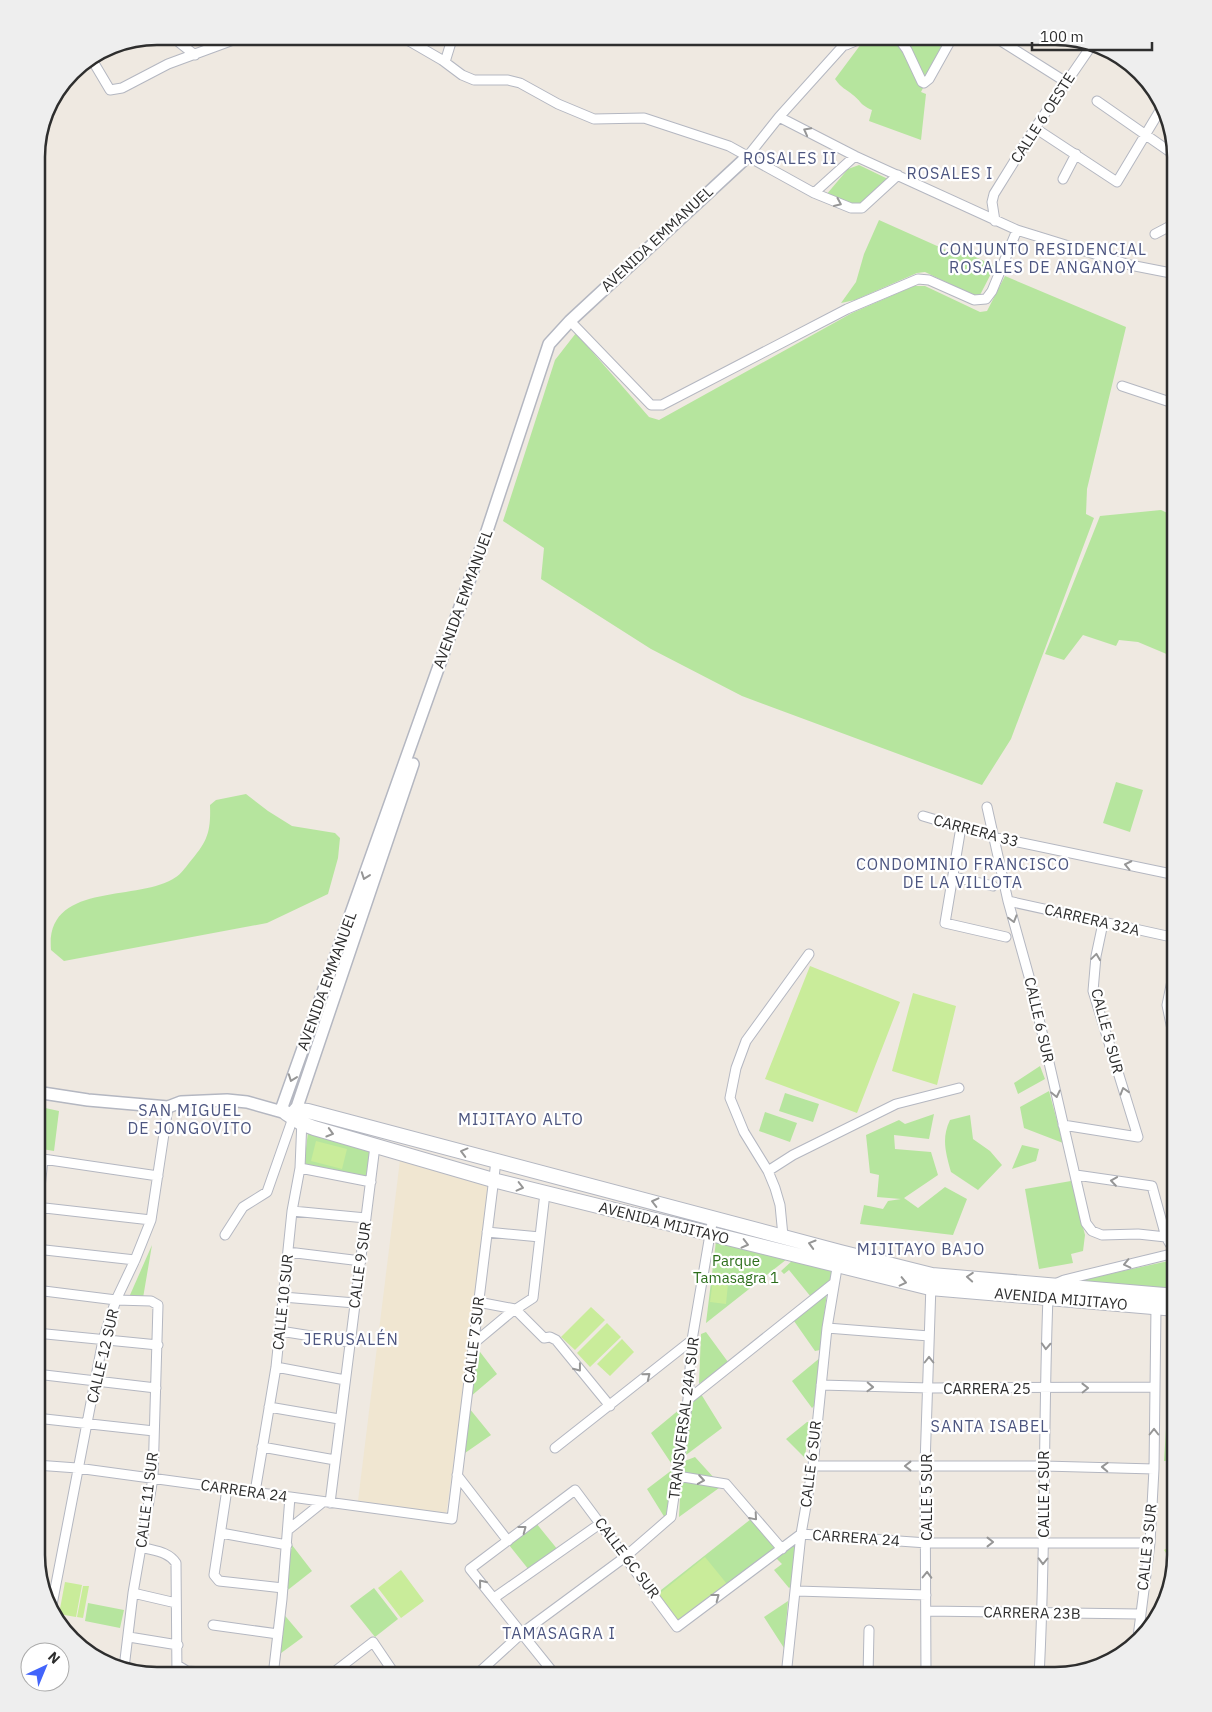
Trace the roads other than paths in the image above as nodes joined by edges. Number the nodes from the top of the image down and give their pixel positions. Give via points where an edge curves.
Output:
1 (182, 45) edge
2 (221, 45) edge
3 (416, 45) edge
4 (451, 45) edge
5 (845, 45) edge
6 (904, 45) edge
7 (948, 45) edge
8 (1007, 45) edge
9 (1088, 50) edge
10 (195, 55) junction
11 (445, 62) junction
12 (95, 64) edge
13 (1066, 82) junction
14 (1097, 101) dead end
15 (1158, 114) edge
16 (779, 117) junction
17 (1035, 128) junction
18 (1145, 134) junction
19 (1166, 149) edge
20 (1076, 154) junction
21 (855, 156) junction
22 (749, 157) junction
23 (898, 175) junction
24 (1063, 179) dead end
25 (814, 192) junction
26 (994, 221) junction
27 (1167, 228) edge
28 (1017, 230) junction
29 (1155, 234) dead end
30 (1167, 272) edge
31 (571, 322) junction
32 (1122, 386) dead end
33 (1167, 401) edge
34 (987, 807) dead end
35 (923, 816) dead end
36 (961, 827) junction
37 (994, 837) junction
38 (1167, 873) edge
39 (954, 877) junction
40 (994, 886) dead end
41 (1008, 901) junction
42 (1103, 923) junction
43 (1167, 936) edge
44 (1006, 937) dead end
45 (809, 954) dead end
46 (959, 1088) dead end
47 (45, 1093) edge
48 (168, 1107) junction
49 (293, 1114) junction
50 (1063, 1125) junction
51 (376, 1146) junction
52 (45, 1160) edge
53 (496, 1161) junction
54 (300, 1168) junction
55 (768, 1171) junction
56 (1076, 1175) junction
57 (158, 1176) junction
58 (494, 1180) junction
59 (371, 1182) junction
60 (545, 1193) junction
61 (45, 1208) edge
62 (292, 1211) junction
63 (713, 1217) junction
64 (366, 1218) junction
65 (151, 1220) junction
66 (487, 1232) junction
67 (225, 1235) dead end
68 (711, 1235) junction
69 (783, 1236) junction
70 (1166, 1237) joint
71 (540, 1238) junction
72 (45, 1249) edge
73 (288, 1252) junction
74 (840, 1252) junction
75 (1167, 1256) edge
76 (135, 1260) junction
77 (361, 1261) junction
78 (837, 1267) junction
79 (931, 1282) junction
80 (834, 1283) junction
81 (1055, 1284) junction
82 (45, 1291) edge
83 (1167, 1295) edge
84 (283, 1297) junction
85 (1048, 1297) junction
86 (116, 1300) junction
87 (478, 1302) junction
88 (355, 1303) junction
89 (1156, 1308) junction
90 (515, 1309) junction
91 (1167, 1309) edge
92 (827, 1328) junction
93 (280, 1331) junction
94 (45, 1334) edge
95 (929, 1336) junction
96 (103, 1340) junction
97 (692, 1340) junction
98 (349, 1342) junction
99 (474, 1343) junction
100 (158, 1345) junction
101 (276, 1367) junction
102 (45, 1375) edge
103 (345, 1380) junction
104 (95, 1382) junction
105 (821, 1385) junction
106 (1154, 1387) junction
107 (156, 1388) junction
108 (929, 1388) junction
109 (1044, 1389) junction
110 (690, 1398) dead end
111 (610, 1406) junction
112 (269, 1407) junction
113 (45, 1419) edge
114 (339, 1420) junction
115 (88, 1423) junction
116 (154, 1431) junction
117 (262, 1447) junction
118 (555, 1448) dead end
119 (335, 1460) junction
120 (925, 1465) junction
121 (45, 1466) edge
122 (813, 1466) junction
123 (1044, 1466) junction
124 (77, 1468) junction
125 (1154, 1469) junction
126 (457, 1475) junction
127 (676, 1476) junction
128 (153, 1478) junction
129 (227, 1489) junction
130 (255, 1492) junction
131 (290, 1497) junction
132 (327, 1502) junction
133 (452, 1519) joint
134 (601, 1522) junction
135 (288, 1530) junction
136 (221, 1533) junction
137 (801, 1534) junction
138 (508, 1541) junction
139 (1043, 1542) junction
140 (927, 1543) junction
141 (1150, 1543) junction
142 (286, 1545) junction
143 (141, 1547) junction
144 (782, 1548) junction
145 (625, 1557) junction
146 (283, 1588) junction
147 (797, 1591) junction
148 (133, 1593) junction
149 (926, 1595) junction
150 (53, 1597) edge
151 (494, 1598) junction
152 (176, 1603) junction
153 (926, 1611) junction
154 (1042, 1614) junction
155 (1139, 1614) junction
156 (213, 1625) dead end
157 (1138, 1629) edge
158 (869, 1630) dead end
159 (522, 1633) junction
160 (278, 1634) junction
161 (129, 1637) junction
162 (178, 1645) junction
163 (125, 1662) edge
164 (177, 1665) joint
165 (180, 1667) edge
166 (272, 1667) edge
167 (340, 1667) edge
168 (390, 1667) edge
169 (485, 1667) edge
170 (549, 1667) edge
171 (787, 1667) edge
172 (868, 1667) edge
173 (926, 1667) edge
174 (1039, 1667) edge

1 - 10 street
2 - 10 street
3 - 11 street
4 - 11 street
5 - 16 street
6 - 7 street via 922,82 929,79
8 - 13 street
9 - 13 street, CALLE 6 OESTE
10 - 12 street via 168,64 122,88 110,90
11 - 22 street via 474,80 520,83 594,119 644,118 729,146
13 - 17 street, CALLE 6 OESTE
14 - 18 street
15 - 18 street
21 -> 16 street
16 - 22 street
17 - 20 street
17 - 26 street, CALLE 6 OESTE via 994,194
18 - 19 street
18 - 20 street via 1117,182
20 - 24 street
21 - 23 street
21 - 25 street
22 - 25 street
22 - 31 street, AVENIDA EMMANUEL
25 -> 23 street via 851,208 862,208
23 - 26 street
26 - 28 street
27 - 29 street
28 - 30 street via 1130,266
28 - 31 street via 992,291 986,298 974,300 929,280 918,279 847,309 662,405 651,405
31 - 49 street, AVENIDA EMMANUEL via 553,345
32 - 33 street
34 - 37 street, CALLE 6 SUR
35 - 36 street, CARRERA 33
36 - 37 street, CARRERA 33
36 - 39 street
38 -> 37 street, CARRERA 33
37 - 41 street, CALLE 6 SUR
39 - 40 street
39 - 44 street via 945,923
41 - 42 street, CARRERA 32A
41 -> 50 street, CALLE 6 SUR via 1030,980
42 - 43 street, CARRERA 32A
50 -> 42 street, CALLE 5 SUR via 1138,1137 1094,991 1096,956
45 - 55 street via 746,1041 730,1098 744,1132
46 - 55 street via 896,1104 793,1155
47 - 48 street
48 - 49 street via 181,1102 227,1100
48 - 57 street, CALLE 12 SUR
49 -> 51 main road, AVENIDA MIJITAYO
53 -> 49 main road, AVENIDA MIJITAYO
49 - 54 street, CALLE 10 SUR
49 - 67 street via 267,1192 243,1207
50 - 56 street, CALLE 6 SUR
51 - 58 main road, AVENIDA MIJITAYO
51 - 59 street, CALLE 9 SUR
52 - 57 street
53 - 58 street, CALLE 7 SUR
63 -> 53 main road, AVENIDA MIJITAYO
54 - 59 street
54 - 62 street, CALLE 10 SUR
55 - 69 street via 780,1205
70 -> 56 street via 1152,1186
56 - 70 street, CALLE 6 SUR via 1086,1223 1092,1231 1102,1235
57 - 65 street, CALLE 12 SUR
58 -> 60 main road, AVENIDA MIJITAYO
58 - 66 street, CALLE 7 SUR
59 - 64 street, CALLE 9 SUR
60 - 68 main road, AVENIDA MIJITAYO
60 - 71 street
61 - 65 street
62 - 64 street
62 - 73 street, CALLE 10 SUR
63 - 68 street, TRANSVERSAL 24A SUR
63 - 69 main road, AVENIDA MIJITAYO
64 - 77 street, CALLE 9 SUR
65 - 76 street, CALLE 12 SUR
66 - 71 street
66 - 87 street, CALLE 7 SUR
68 -> 78 main road, AVENIDA MIJITAYO
68 - 97 street, TRANSVERSAL 24A SUR
74 -> 69 main road, AVENIDA MIJITAYO
71 - 90 street via 533,1298
72 - 76 street
73 - 77 street
73 - 84 street, CALLE 10 SUR
74 - 78 street, CALLE 6 SUR
74 - 79 main road, AVENIDA MIJITAYO
75 -> 81 street
76 - 86 street, CALLE 12 SUR
77 - 88 street, CALLE 9 SUR
78 -> 79 main road, AVENIDA MIJITAYO
78 - 80 street, CALLE 6 SUR
81 -> 79 main road, AVENIDA MIJITAYO
79 - 85 main road, AVENIDA MIJITAYO
79 - 95 street, CALLE 5 SUR
80 - 92 street, CALLE 6 SUR
80 - 110 street
81 - 83 main road, AVENIDA MIJITAYO
81 - 85 street, CALLE 4 SUR
82 - 86 street
84 - 88 street
84 - 93 street, CALLE 10 SUR
85 - 89 main road, AVENIDA MIJITAYO
85 -> 109 street, CALLE 4 SUR
86 - 96 street, CALLE 12 SUR
86 - 100 street, CALLE 11 SUR via 155,1302 158,1309
87 - 90 street
87 - 99 street, CALLE 7 SUR
88 - 98 street, CALLE 9 SUR
89 - 91 main road, AVENIDA MIJITAYO
89 - 106 street, CALLE 3 SUR
90 - 99 street
90 -> 111 street via 544,1338 556,1340
92 - 95 street
92 - 105 street, CALLE 6 SUR
93 - 98 street
93 - 101 street, CALLE 10 SUR
94 - 96 street
108 -> 95 street, CALLE 5 SUR
96 - 100 street
96 - 104 street, CALLE 12 SUR
111 -> 97 street
97 - 127 street, TRANSVERSAL 24A SUR via 688,1399
98 - 103 street, CALLE 9 SUR
99 - 126 street, CALLE 7 SUR
100 - 107 street, CALLE 11 SUR
101 - 103 street
101 - 112 street, CALLE 10 SUR
102 - 104 street
103 - 114 street, CALLE 9 SUR
104 - 107 street
104 - 115 street, CALLE 12 SUR
105 -> 108 street, CARRERA 25
105 - 122 street, CALLE 6 SUR
109 -> 106 street, CARRERA 25
125 -> 106 street, CALLE 3 SUR
107 - 116 street, CALLE 11 SUR
108 - 109 street, CARRERA 25
108 - 120 street, CALLE 5 SUR
109 - 123 street, CALLE 4 SUR
111 - 118 street
112 - 114 street
112 - 117 street, CALLE 10 SUR
113 - 115 street
114 - 119 street, CALLE 9 SUR
115 - 116 street
115 - 124 street, CALLE 12 SUR
116 - 128 street, CALLE 11 SUR
117 - 119 street
117 - 130 street, CALLE 10 SUR
119 - 132 street, CALLE 9 SUR
120 -> 122 street
120 - 123 street
120 - 140 street, CALLE 5 SUR
121 - 124 street, CARRERA 24
122 - 137 street, CALLE 6 SUR
125 -> 123 street
123 - 139 street, CALLE 4 SUR
124 - 128 street, CARRERA 24
124 - 150 street, CALLE 12 SUR
125 - 141 street, CALLE 3 SUR
126 - 133 street, CALLE 7 SUR
126 - 138 street
127 -> 144 street via 726,1484
127 - 145 street, TRANSVERSAL 24A SUR via 671,1518
128 - 129 street, CARRERA 24
128 - 143 street, CALLE 11 SUR
129 - 130 street, CARRERA 24
129 - 136 street
130 - 131 street, CARRERA 24
131 - 132 street, CARRERA 24
131 - 135 street
132 - 133 street, CARRERA 24
132 - 135 street
138 -> 134 street, CALLE 6C SUR via 575,1490
134 - 145 street, CALLE 6C SUR
134 - 151 street
135 - 142 street
136 - 142 street
136 - 146 street via 214,1575 219,1581
137 - 140 street, CARRERA 24
137 - 144 street
137 - 147 street, CALLE 6 SUR
151 -> 138 street via 470,1569
140 -> 139 street, CARRERA 24
139 - 141 street, CARRERA 24
139 -> 154 street, CALLE 4 SUR
149 -> 140 street, CALLE 5 SUR
141 - 155 street, CALLE 3 SUR
142 - 146 street
143 - 148 street, CALLE 11 SUR
143 - 152 street via 171,1556 176,1563
145 -> 144 street, CALLE 6C SUR via 677,1627
145 - 159 street, TRANSVERSAL 24A SUR
146 - 160 street
147 - 149 street
147 - 171 street, CALLE 6 SUR
148 - 152 street
148 - 161 street, CALLE 11 SUR
149 - 153 street, CALLE 5 SUR
151 - 159 street
152 - 162 street
153 - 154 street, CARRERA 23B
153 - 173 street, CALLE 5 SUR
154 - 155 street, CARRERA 23B
154 - 174 street, CALLE 4 SUR
155 - 157 street, CALLE 3 SUR
156 - 160 street
158 - 172 street
159 - 169 street, TRANSVERSAL 24A SUR
159 - 170 street
160 - 166 street
161 - 162 street
161 - 163 street, CALLE 11 SUR
162 - 164 street
164 - 165 street
167 - 168 street via 373,1642

